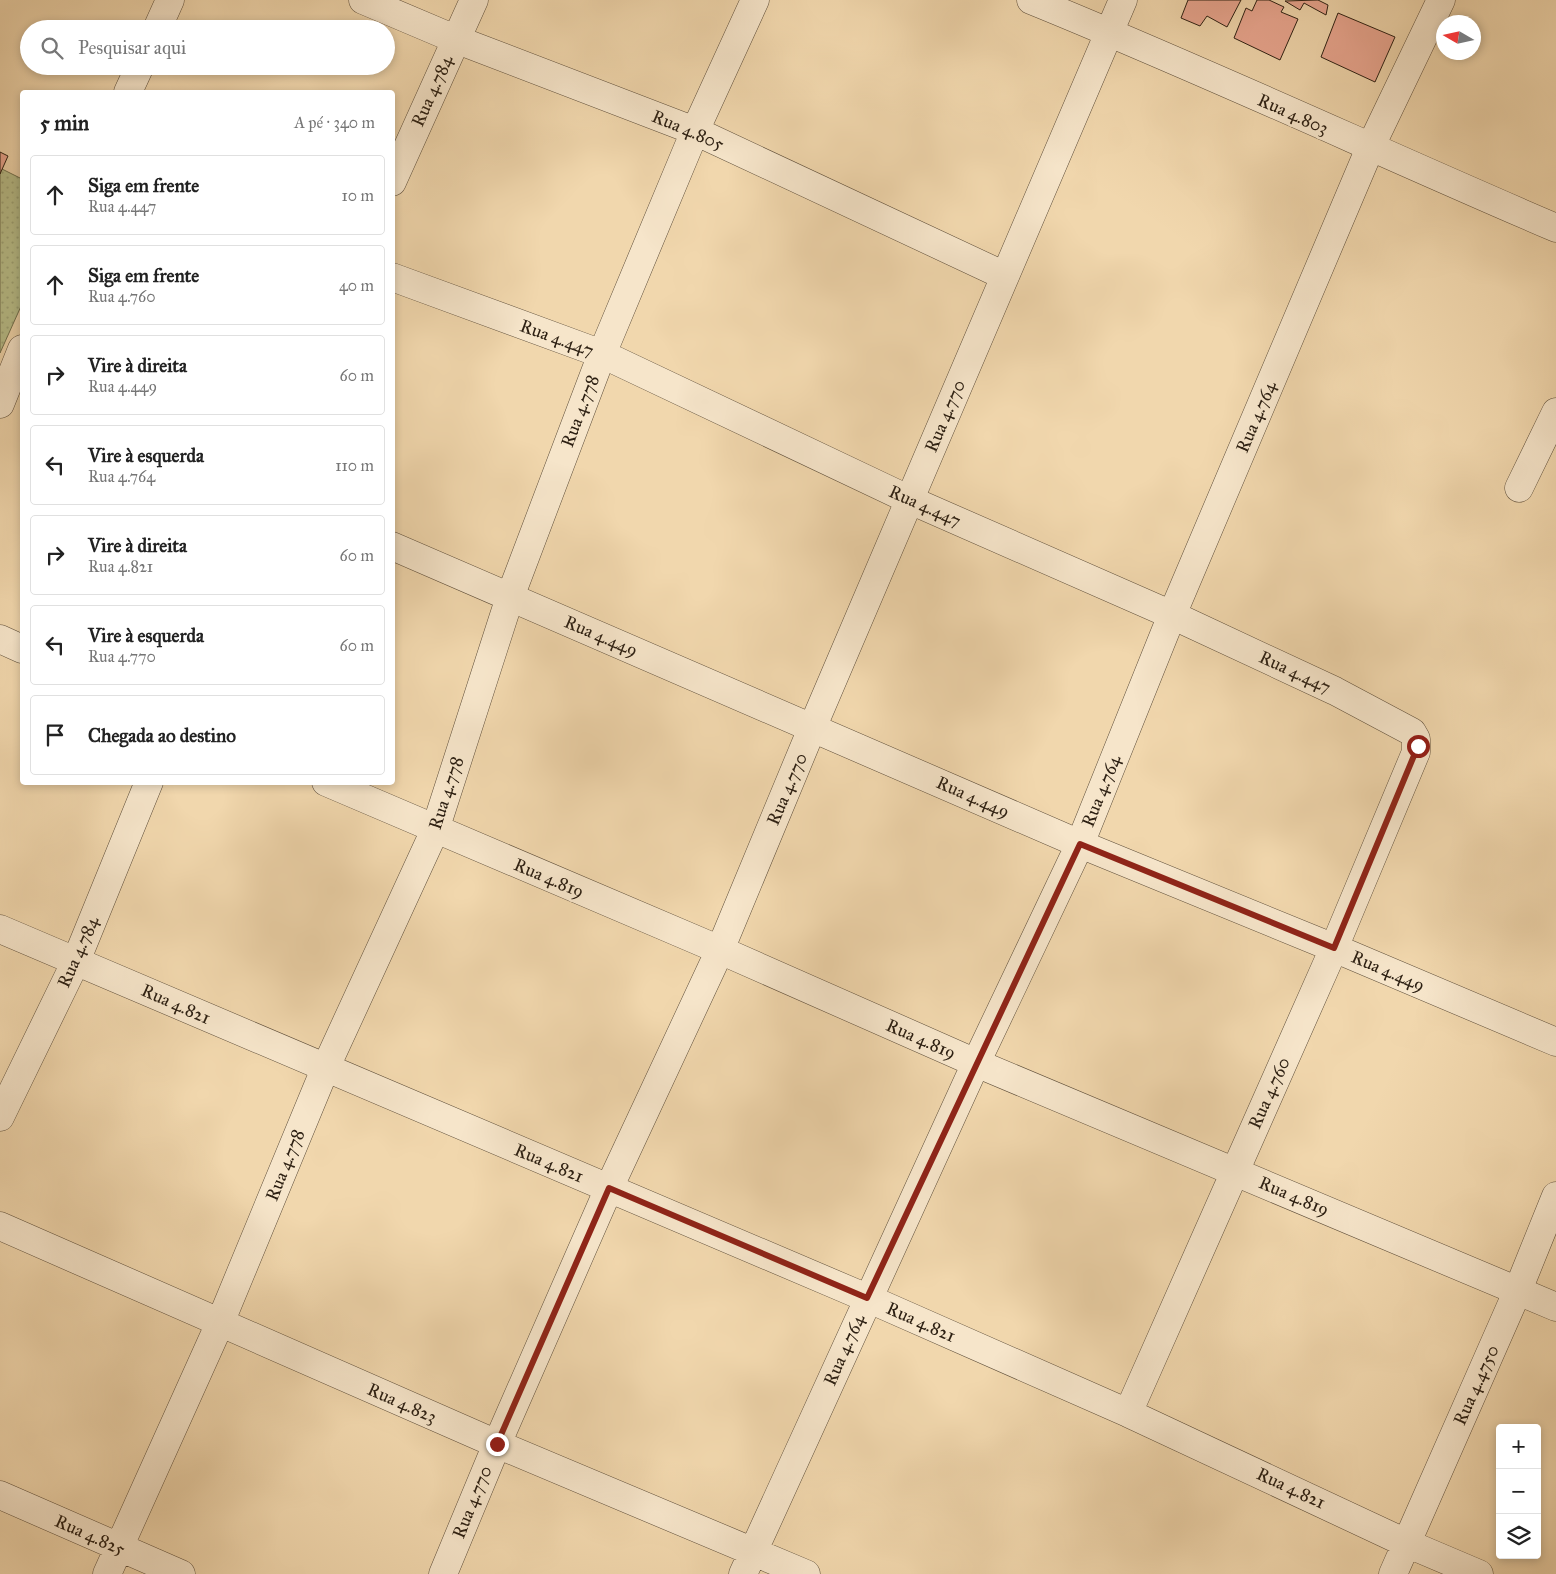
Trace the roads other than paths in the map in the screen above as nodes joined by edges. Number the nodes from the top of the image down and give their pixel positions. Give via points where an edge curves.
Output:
1 (170, 0) edge
2 (363, 0) edge
3 (474, 0) edge
4 (755, 0) edge
5 (1031, 0) edge
6 (1123, 0) edge
7 (1441, 0) edge
8 (161, 20) edge
9 (1109, 32) junction
10 (455, 39) junction
11 (136, 75) edge
12 (129, 90) edge
13 (694, 131) junction
14 (1370, 148) junction
15 (395, 175) edge
16 (1556, 228) edge
17 (1005, 276) junction
18 (395, 279) edge
19 (20, 354) edge
20 (602, 354) junction
21 (11, 379) edge
22 (0, 404) edge
23 (1556, 412) edge
24 (1520, 488) dead end
25 (910, 500) junction
26 (395, 547) edge
27 (510, 597) junction
28 (1172, 615) junction
29 (0, 639) edge
30 (20, 648) edge
31 (813, 726) junction
32 (1406, 771) joint
33 (148, 785) edge
34 (333, 785) edge
35 (435, 830) junction
36 (1080, 844) junction
37 (0, 929) edge
38 (1334, 948) junction
39 (720, 950) junction
40 (76, 960) junction
41 (1556, 1042) edge
42 (976, 1063) junction
43 (324, 1069) junction
44 (0, 1117) edge
45 (1234, 1172) junction
46 (609, 1188) junction
47 (1556, 1196) edge
48 (0, 1226) edge
49 (1518, 1290) junction
50 (867, 1298) junction
51 (1556, 1307) edge
52 (220, 1324) junction
53 (1128, 1413) junction
54 (497, 1444) junction
55 (0, 1495) edge
56 (1406, 1543) junction
57 (120, 1548) junction
58 (747, 1563) edge
59 (107, 1574) edge
60 (181, 1574) edge
61 (443, 1574) edge
62 (806, 1574) edge
63 (1393, 1574) edge
64 (1478, 1574) edge

1 - 8 street
2 - 10 street, Rua 4.805
3 - 10 street, Rua 4.784
4 - 13 street, Rua 4.778
5 - 9 street, Rua 4.803
6 - 9 street, Rua 4.770
7 - 14 street, Rua 4.764
9 - 14 street, Rua 4.803
9 - 17 street, Rua 4.770
10 - 13 street, Rua 4.805
10 - 15 street, Rua 4.784
11 - 12 street
13 - 17 street, Rua 4.805
13 - 20 street, Rua 4.778
14 - 16 street, Rua 4.803
14 - 28 street, Rua 4.764
17 - 25 street, Rua 4.770
18 - 20 street, Rua 4.447
19 - 21 street
20 - 25 street, Rua 4.447
20 - 27 street, Rua 4.778
21 - 22 street
23 - 24 street
25 - 28 street, Rua 4.447
25 - 31 street, Rua 4.770
26 - 27 street, Rua 4.449
27 - 31 street, Rua 4.449
27 - 35 street, Rua 4.778
28 - 32 street, Rua 4.447 via 1335,691 1412,732 1418,746
28 - 36 street, Rua 4.764
29 - 30 street
31 - 36 street, Rua 4.449
31 - 39 street, Rua 4.770
32 - 38 street, Rua 4.760
33 - 40 street, Rua 4.784
34 - 35 street, Rua 4.819
35 - 39 street, Rua 4.819
35 - 43 street, Rua 4.778
36 - 38 street, Rua 4.449
36 - 42 street, Rua 4.764
37 - 40 street, Rua 4.821
38 - 41 street, Rua 4.449
38 - 45 street, Rua 4.760
39 - 42 street, Rua 4.819
39 - 46 street, Rua 4.770
40 - 43 street, Rua 4.821
40 - 44 street, Rua 4.784
42 - 45 street, Rua 4.819
42 - 50 street, Rua 4.764
43 - 46 street, Rua 4.821
43 - 52 street, Rua 4.778
45 - 49 street, Rua 4.819
45 - 53 street, Rua 4.760
46 - 50 street, Rua 4.821
46 - 54 street, Rua 4.770
47 - 49 street, Rua 4.4750
48 - 52 street, Rua 4.823
49 - 51 street, Rua 4.819
49 - 56 street, Rua 4.4750
50 - 53 street, Rua 4.821
50 - 58 street, Rua 4.764
52 - 54 street, Rua 4.823
52 - 57 street, Rua 4.778
53 - 56 street, Rua 4.821
54 - 58 street, Rua 4.823
54 - 61 street, Rua 4.770
55 - 57 street, Rua 4.825
56 - 63 street, Rua 4.4750
56 - 64 street, Rua 4.821
57 - 59 street, Rua 4.778
57 - 60 street, Rua 4.825
58 - 62 street, Rua 4.823

